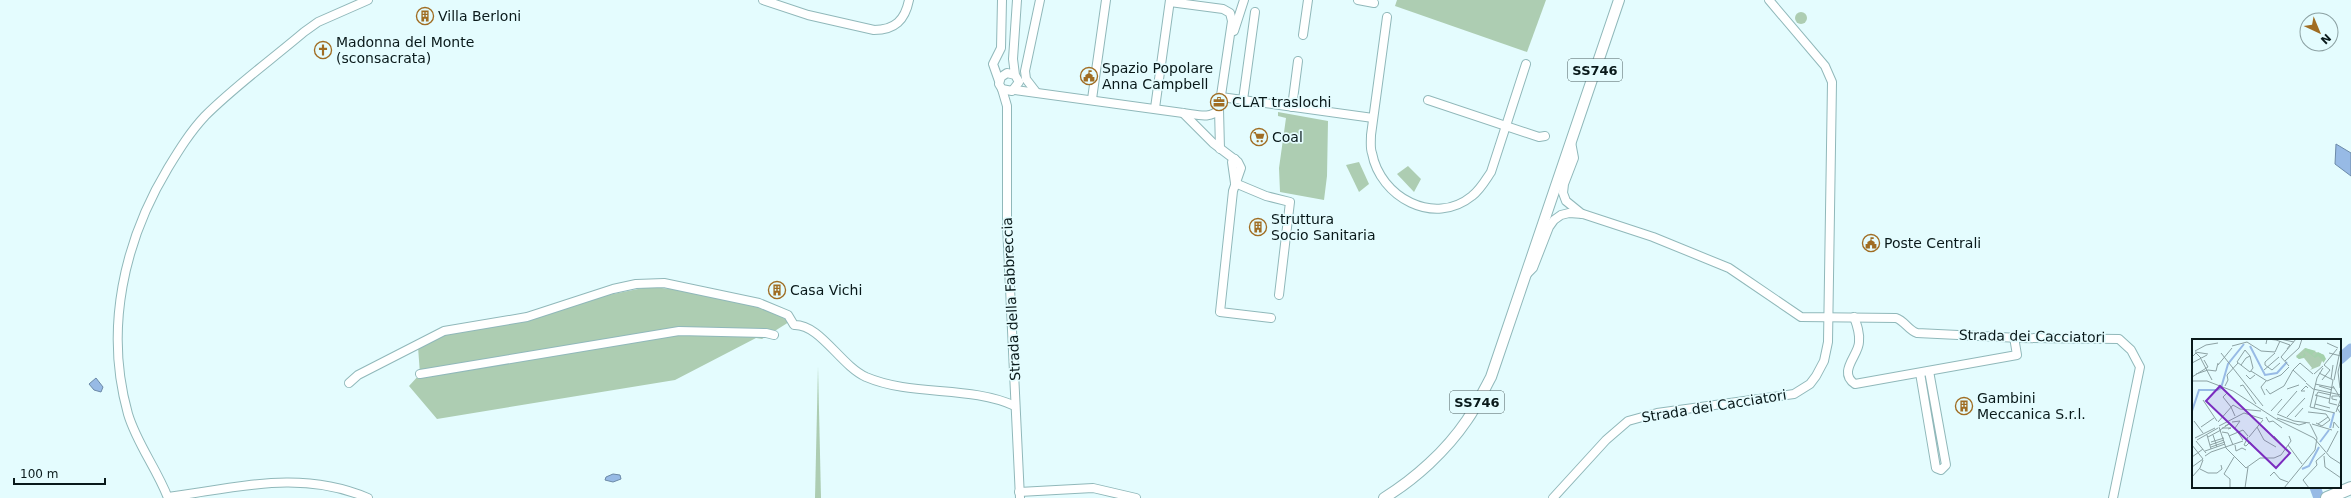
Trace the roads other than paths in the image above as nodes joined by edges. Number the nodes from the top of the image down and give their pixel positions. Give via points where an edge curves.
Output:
1 (368, 0) edge
2 (763, 0) edge
3 (909, 0) edge
4 (1002, 0) edge
5 (1018, 0) edge
6 (1040, 0) edge
7 (1106, 0) edge
8 (1244, 0) edge
9 (1308, 0) edge
10 (1358, 0) edge
11 (1619, 0) edge
12 (1769, 0) edge
13 (1170, 1) edge
14 (1374, 3) dead end
15 (1255, 12) dead end
16 (1387, 17) dead end
17 (1303, 35) dead end
18 (1228, 47) junction
19 (1298, 61) dead end
20 (1526, 64) dead end
21 (993, 67) junction
22 (1009, 74) junction
23 (1001, 85) junction
24 (1014, 90) junction
25 (1036, 92) junction
26 (1221, 97) junction
27 (1092, 99) junction
28 (1243, 100) junction
29 (1428, 100) dead end
30 (1007, 106) junction
31 (1292, 107) junction
32 (1155, 108) junction
33 (1219, 108) junction
34 (1182, 113) junction
35 (1373, 118) junction
36 (1506, 126) junction
37 (1545, 136) dead end
38 (1571, 140) junction
39 (1220, 149) junction
40 (1235, 183) junction
41 (1583, 214) junction
42 (1525, 276) junction
43 (1279, 295) dead end
44 (1828, 317) junction
45 (1854, 317) junction
46 (1271, 318) dead end
47 (774, 335) dead end
48 (2014, 337) junction
49 (1929, 371) junction
50 (1920, 373) junction
51 (420, 374) dead end
52 (349, 383) dead end
53 (1015, 406) junction
54 (2351, 488) edge
55 (1019, 495) edge
56 (168, 498) edge
57 (368, 498) edge
58 (1136, 498) edge
59 (1384, 498) edge
60 (1553, 498) edge
61 (2113, 498) edge
62 (2327, 498) edge

1 - 56 street via 318,22 205,116 161,179 136,232 118,309 119,365 128,414 144,453
2 - 3 street via 808,15 884,30 902,19
4 - 21 street via 1001,48
5 - 22 street, Strada della Fabbreccia via 1013,58
6 - 25 street via 1025,71 1026,79
7 - 27 street
8 - 18 street
9 - 17 street
10 - 14 street
11 - 38 main road, SS746
12 - 44 street, Strada dei Cacciatori via 1825,66 1832,82
13 - 18 street via 1223,9 1230,13 1232,21
13 - 32 street
15 - 28 street
16 - 35 street
18 - 26 street
19 - 31 street
20 - 36 street
21 - 22 street
21 - 23 street, Strada della Fabbreccia
22 - 23 street
22 - 24 street, Strada della Fabbreccia via 1019,82
23 - 24 street
23 - 30 street, Strada della Fabbreccia
24 - 25 street
24 - 30 street, Strada della Fabbreccia
25 - 27 street
26 - 28 street
26 - 33 street
27 - 32 street
28 - 31 street
29 - 36 street
30 - 53 street, Strada della Fabbreccia via 1007,224
31 - 35 street
32 - 34 street
33 - 34 street via 1216,114 1209,116
33 - 39 street
34 - 39 street
35 - 36 street via 1372,154 1377,170 1388,187 1404,200 1421,207 1438,209 1456,205 1471,197 1483,185
36 - 37 street via 1539,137
38 - 41 street, Strada dei Cacciatori via 1574,158 1563,193 1566,201
38 - 42 main road
39 - 40 street via 1235,159 1241,168
40 - 43 street via 1266,196 1290,202
40 - 46 street via 1220,312
41 - 42 street, Strada dei Cacciatori via 1569,213 1554,220 1533,268
41 - 44 street, Strada dei Cacciatori via 1653,237 1729,268 1801,317
42 - 59 main road, SS746 via 1491,377 1466,421 1438,455 1408,482
44 - 45 street, Strada dei Cacciatori
44 - 60 street, Strada dei Cacciatori via 1824,361 1810,384 1802,390 1783,397 1657,413 1628,422 1606,440
45 - 48 street, Strada dei Cacciatori via 1896,318 1917,333
45 - 50 street via 1860,343 1848,368 1852,382 1860,384
47 - 51 street via 679,331
48 - 49 street via 2017,355
48 - 61 street, Strada dei Cacciatori via 2112,337 2120,339 2131,350 2140,367
49 - 50 street
49 - 50 street via 1946,465 1941,470 1936,468
52 - 53 street via 358,375 444,331 527,317 613,289 636,284 664,283 759,303 780,310 788,315 794,325 802,324 811,329 850,367 880,382 992,396
53 - 55 street, Strada della Fabbreccia
54 - 62 highway
55 - 58 street, Strada della Fabbreccia via 1093,488
56 - 57 street via 234,487 304,482 326,485

